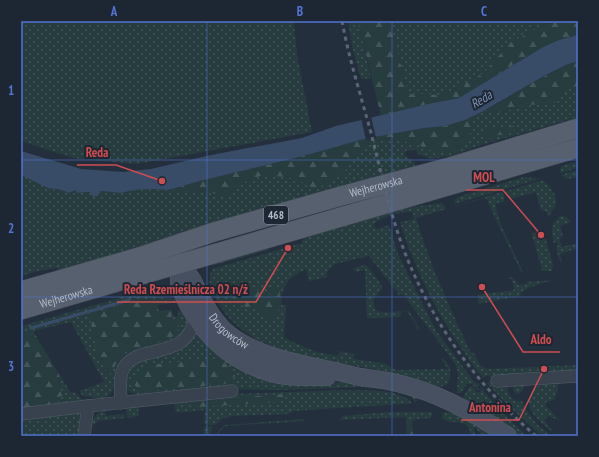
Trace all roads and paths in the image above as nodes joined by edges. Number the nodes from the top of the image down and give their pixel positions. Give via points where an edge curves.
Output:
1 (578, 128) edge
2 (578, 148) edge
3 (175, 245) junction
4 (180, 263) junction
5 (21, 291) edge
6 (21, 310) edge
7 (195, 316) junction
8 (360, 376) junction
9 (578, 376) edge
10 (497, 382) dead end
11 (232, 392) dead end
12 (121, 403) junction
13 (88, 406) junction
14 (21, 414) edge
15 (84, 436) edge
16 (508, 436) edge

1 - 3 main road, Wejherowska / 468
2 - 4 main road, Wejherowska / 468
3 - 4 street
3 - 5 main road, Wejherowska / 468
4 - 6 main road, Wejherowska / 468
4 - 7 street, Drogowców via 180,286
4 - 8 street, Drogowców via 194,282 203,304 224,330 236,339 262,353
7 - 8 street, Drogowców via 211,338 226,351 260,370 297,377
7 - 12 street, Drogowców via 193,327 186,338 178,344 135,358 128,363 122,371 120,380
8 - 16 street, Drogowców via 402,384 433,394 482,418
9 - 10 street
11 - 12 street
12 - 13 street
13 - 14 street
13 - 15 street

